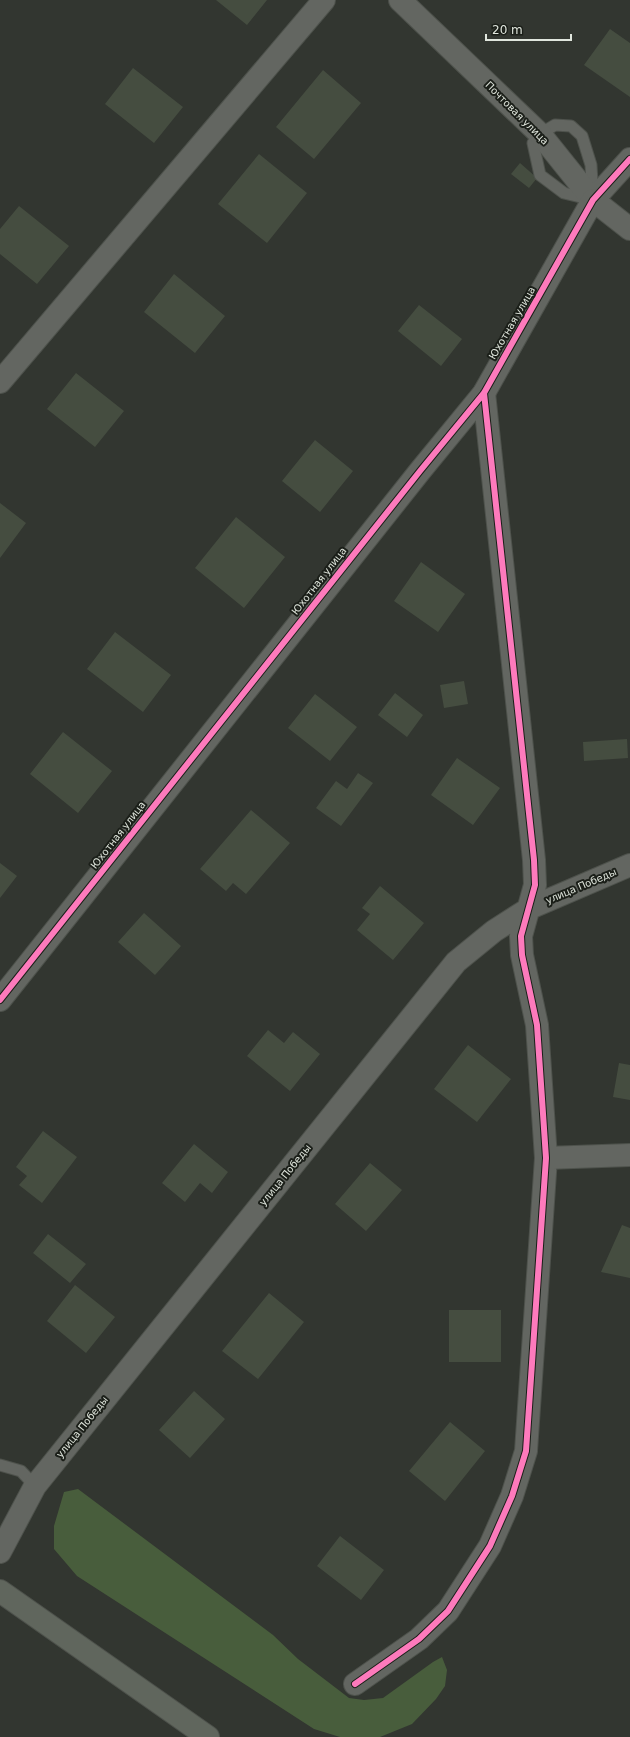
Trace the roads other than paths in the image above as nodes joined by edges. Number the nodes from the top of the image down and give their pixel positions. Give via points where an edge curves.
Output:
1 (324, 0) edge
2 (400, 0) edge
3 (540, 134) junction
4 (630, 159) edge
5 (593, 200) junction
6 (630, 229) edge
7 (0, 382) edge
8 (484, 393) junction
9 (630, 865) edge
10 (530, 908) junction
11 (0, 1000) edge
12 (630, 1155) edge
13 (546, 1158) junction
14 (0, 1465) edge
15 (35, 1486) junction
16 (0, 1552) edge
17 (0, 1591) edge
18 (355, 1684) dead end
19 (208, 1737) edge

1 - 7 street
2 - 3 street, Почтовая улица
3 - 5 street, Почтовая улица
3 - 5 lane via 555,125 571,126 582,136 591,166
4 - 5 street, Юхотная улица
5 - 6 street, Почтовая улица
5 - 8 street, Юхотная улица
8 - 10 street via 534,860 535,884
8 - 11 street, Юхотная улица via 420,470
9 - 10 street, улица Победы
10 - 13 street via 521,942 537,1025
10 - 15 street, улица Победы via 456,962
12 - 13 street
13 - 18 street via 526,1451 512,1496 490,1546 448,1611 419,1639
14 - 15 lane via 21,1471
15 - 16 street, улица Победы
17 - 19 main road

